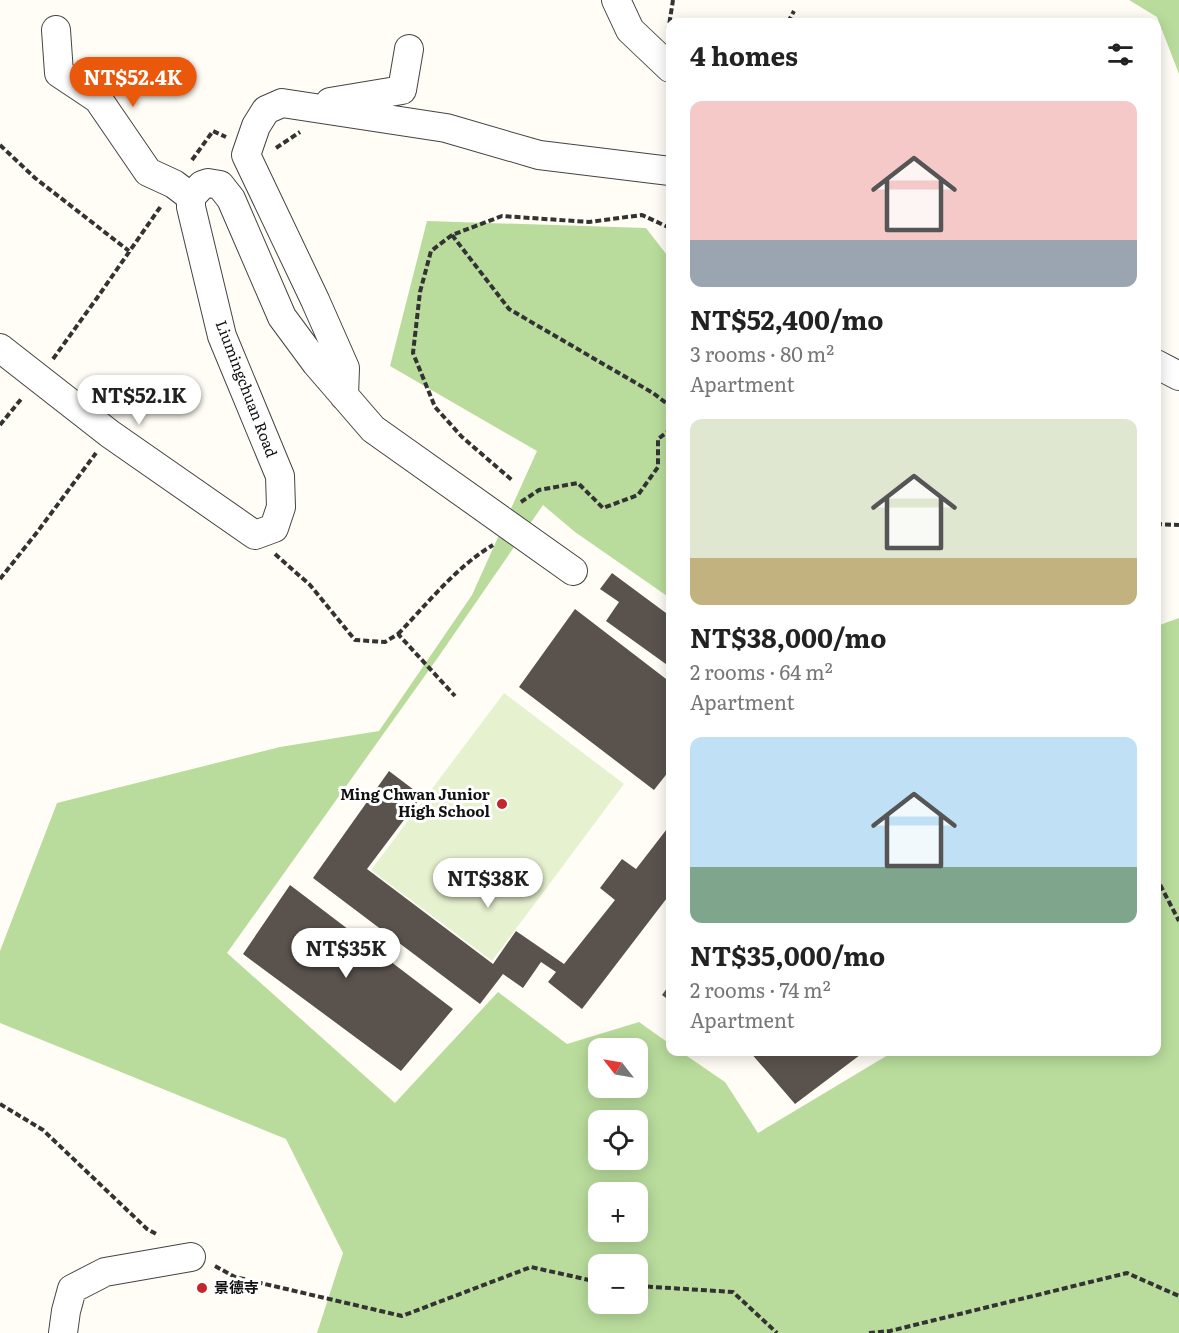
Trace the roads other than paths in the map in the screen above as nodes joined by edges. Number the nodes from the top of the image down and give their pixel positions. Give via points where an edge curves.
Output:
1 (616, 0) edge
2 (56, 30) dead end
3 (410, 49) dead end
4 (666, 64) edge
5 (301, 106) junction
6 (666, 171) edge
7 (191, 197) junction
8 (0, 348) edge
9 (1161, 367) edge
10 (1179, 376) edge
11 (344, 396) junction
12 (573, 571) dead end
13 (198, 1259) road end
14 (63, 1333) edge

1 - 4 street via 630,30
2 - 7 street via 59,73 98,99 148,172
3 - 5 street via 402,90
5 - 6 street via 446,128 539,155
5 - 11 street via 282,103 266,110 246,155 345,368
7 - 8 street, Liumingchuan Road via 222,336 280,476 281,507 274,528 255,535 110,434
7 - 11 street via 208,183 220,185 231,199 282,318
9 - 10 street
11 - 12 street via 373,429 516,518
13 - 14 street via 105,1272 72,1289

